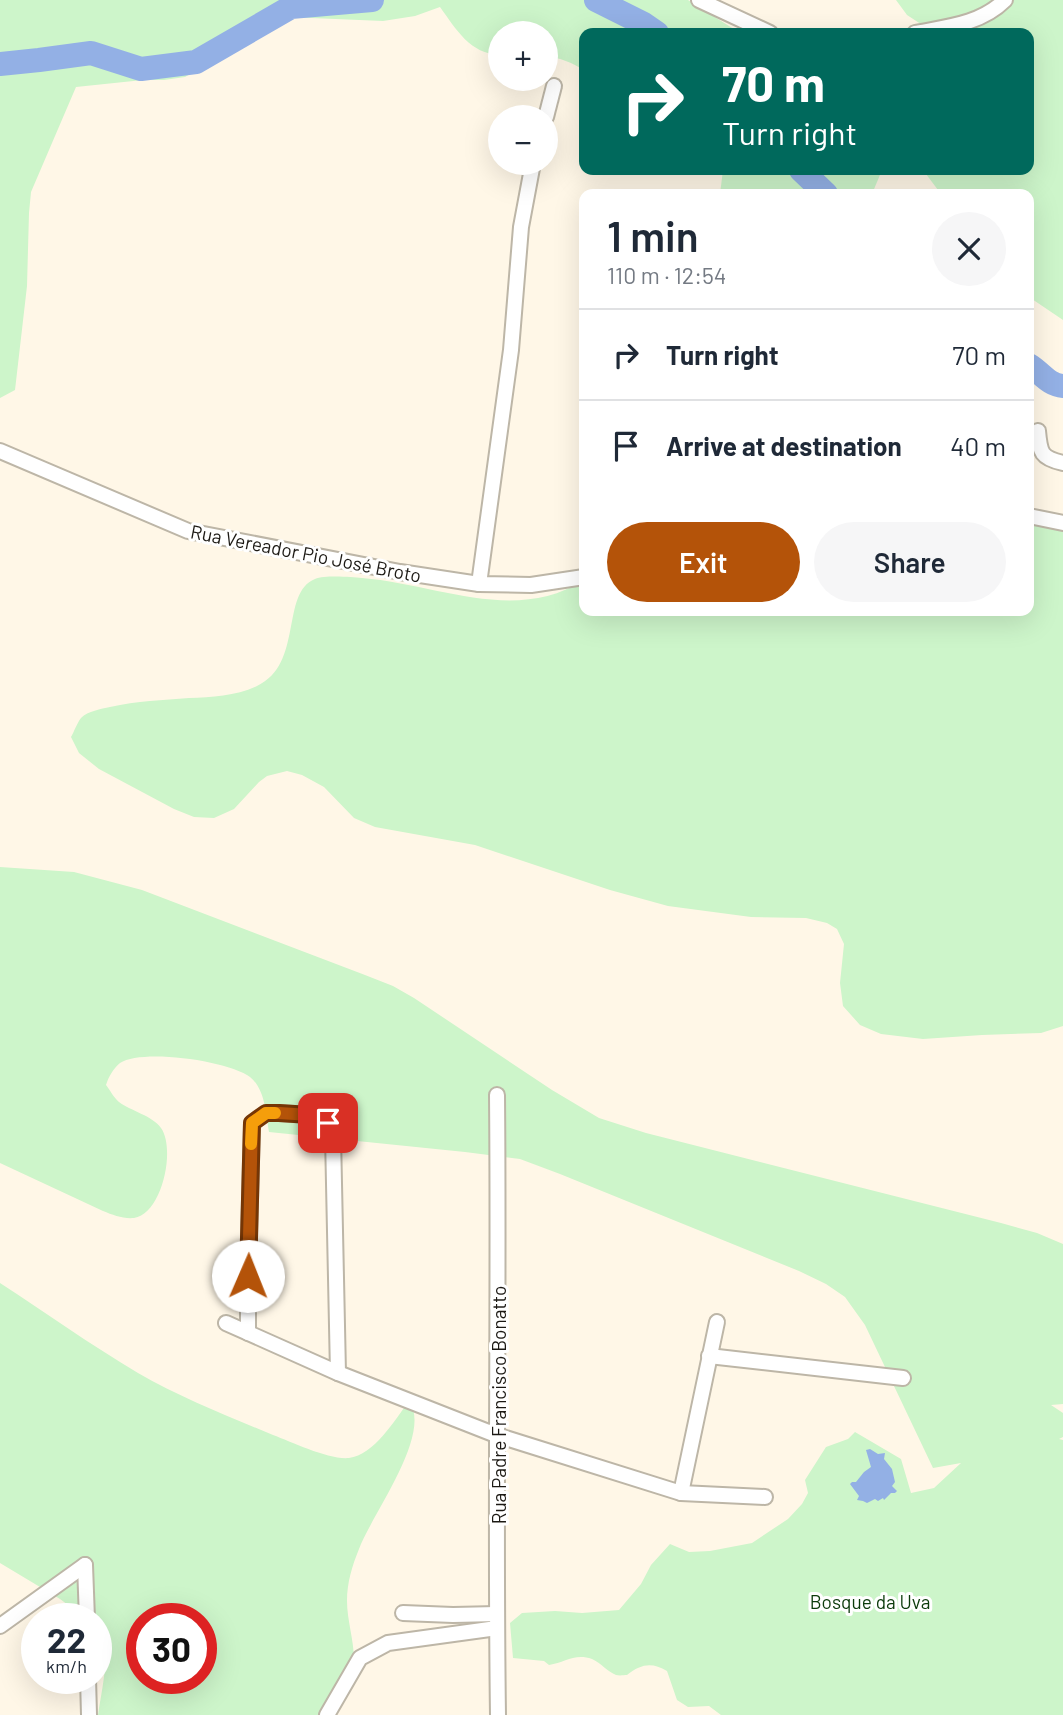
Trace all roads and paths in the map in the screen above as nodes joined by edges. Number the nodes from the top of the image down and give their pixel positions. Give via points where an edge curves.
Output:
1 (699, 0) edge
2 (1005, 0) edge
3 (759, 28) edge
4 (940, 28) edge
5 (529, 175) edge
6 (1038, 431) dead end
7 (0, 451) edge
8 (1063, 463) edge
9 (1034, 517) edge
10 (1063, 523) edge
11 (579, 578) edge
12 (479, 584) junction
13 (497, 1095) dead end
14 (345, 1180) dead end
15 (717, 1322) dead end
16 (226, 1323) dead end
17 (248, 1333) junction
18 (709, 1356) junction
19 (338, 1373) junction
20 (903, 1378) dead end
21 (496, 1435) junction
22 (681, 1493) junction
23 (765, 1497) dead end
24 (32, 1603) edge
25 (86, 1603) edge
26 (21, 1611) edge
27 (402, 1613) dead end
28 (497, 1621) junction
29 (0, 1626) edge
30 (88, 1694) edge
31 (89, 1715) edge
32 (327, 1715) edge
33 (498, 1715) edge

1 - 3 street
2 - 4 street via 970,22
5 - 12 street
6 - 8 street via 1043,455
7 - 12 street, Rua Vereador Pio José Broto via 188,531
9 - 10 street
11 - 12 street, Rua Vereador Pio José Broto via 531,585
13 - 21 street, Rua Padre Francisco Bonatto
14 - 19 street
15 - 18 street
16 - 17 street
17 - 19 street
17 - 19 street via 252,1123 266,1113 310,1115 328,1123 333,1136
18 - 20 street
18 - 22 street
19 - 21 street
21 - 22 street
21 - 28 street, Rua Padre Francisco Bonatto
22 - 23 street
24 - 25 street via 85,1565
26 - 29 street
27 - 28 street
28 - 32 street via 388,1643 360,1658
28 - 33 street, Rua Padre Francisco Bonatto
30 - 31 street

